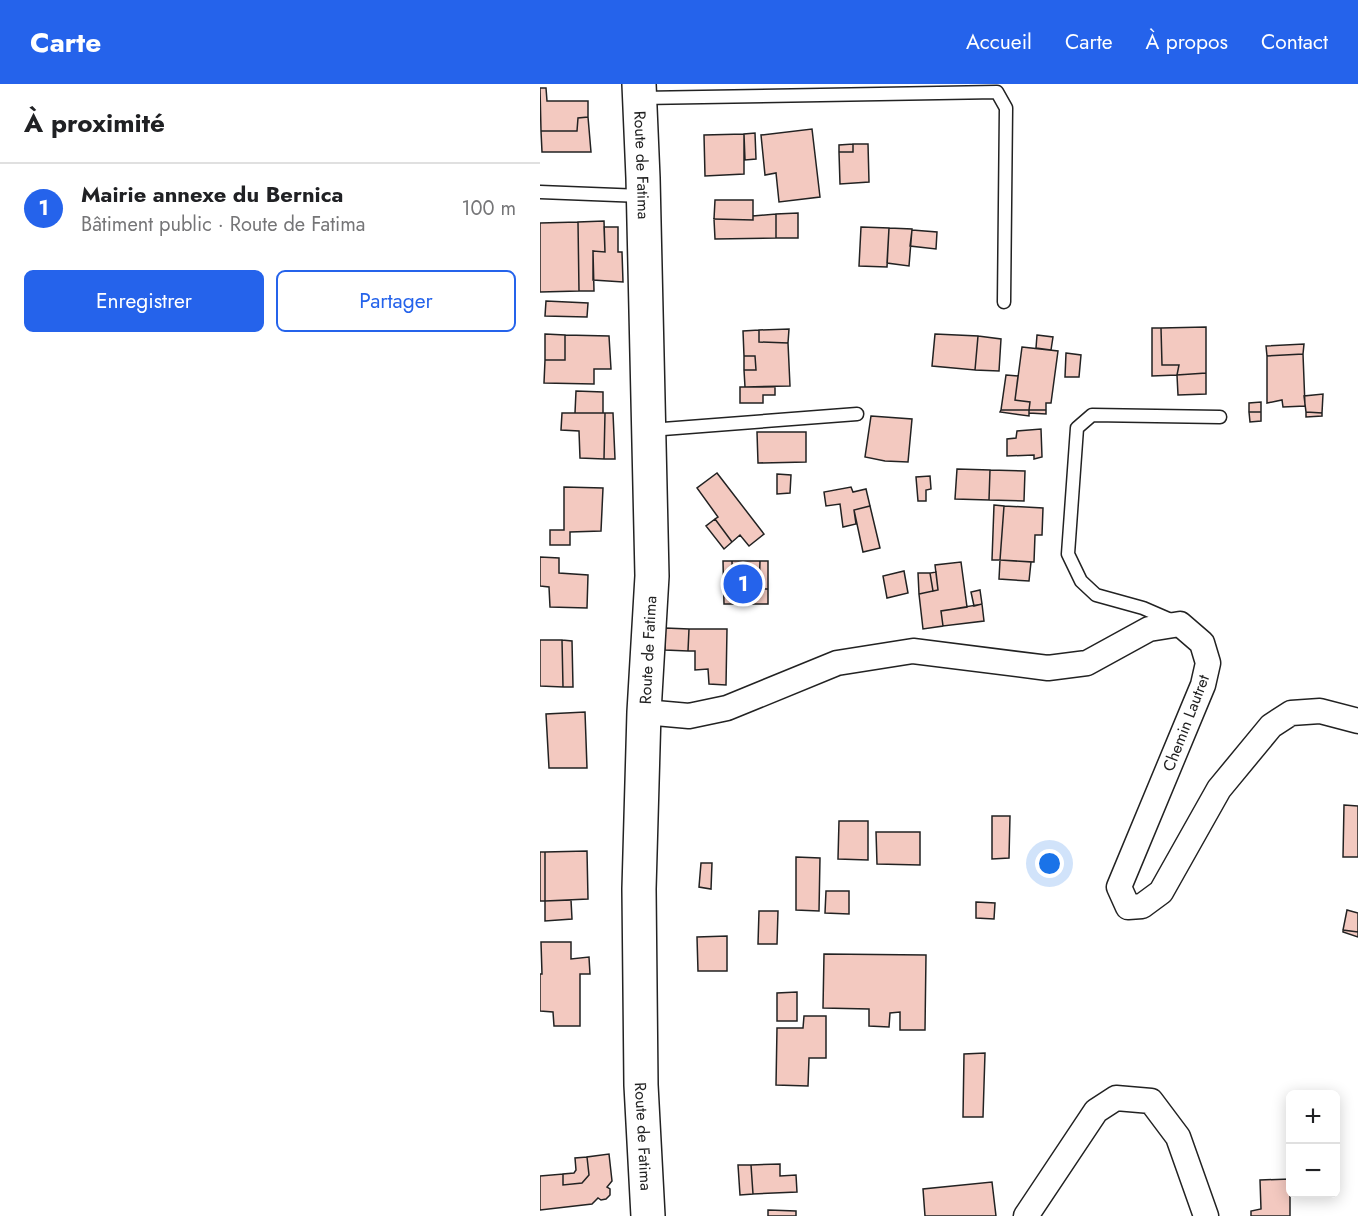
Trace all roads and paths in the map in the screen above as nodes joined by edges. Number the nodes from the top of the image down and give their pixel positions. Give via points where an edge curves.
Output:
1 (640, 91) edge
2 (540, 192) edge
3 (643, 196) junction
4 (1004, 302) dead end
5 (857, 414) dead end
6 (1220, 417) dead end
7 (648, 430) junction
8 (1180, 624) junction
9 (644, 712) junction
10 (1358, 721) edge
11 (648, 1216) edge
12 (1026, 1216) edge
13 (1206, 1216) edge

1 - 3 main road, Route de Fatima
1 - 4 lane via 997,92 1006,108
2 - 3 lane
3 - 7 main road, Route de Fatima
5 - 7 lane
6 - 8 lane via 1092,415 1077,428 1068,554 1082,581 1096,595 1143,608
7 - 9 main road, Route de Fatima via 652,576
8 - 9 street via 1149,629 1087,663 1048,668 913,651 837,663 727,708 689,716
8 - 10 street, Chemin Lautret via 1202,643 1208,663 1203,685 1119,887 1128,907 1142,906 1161,892 1219,789 1271,726 1292,712 1320,711
9 - 11 main road, Route de Fatima via 639,888 641,1073
12 - 13 street via 1096,1111 1116,1098 1151,1101 1178,1137

